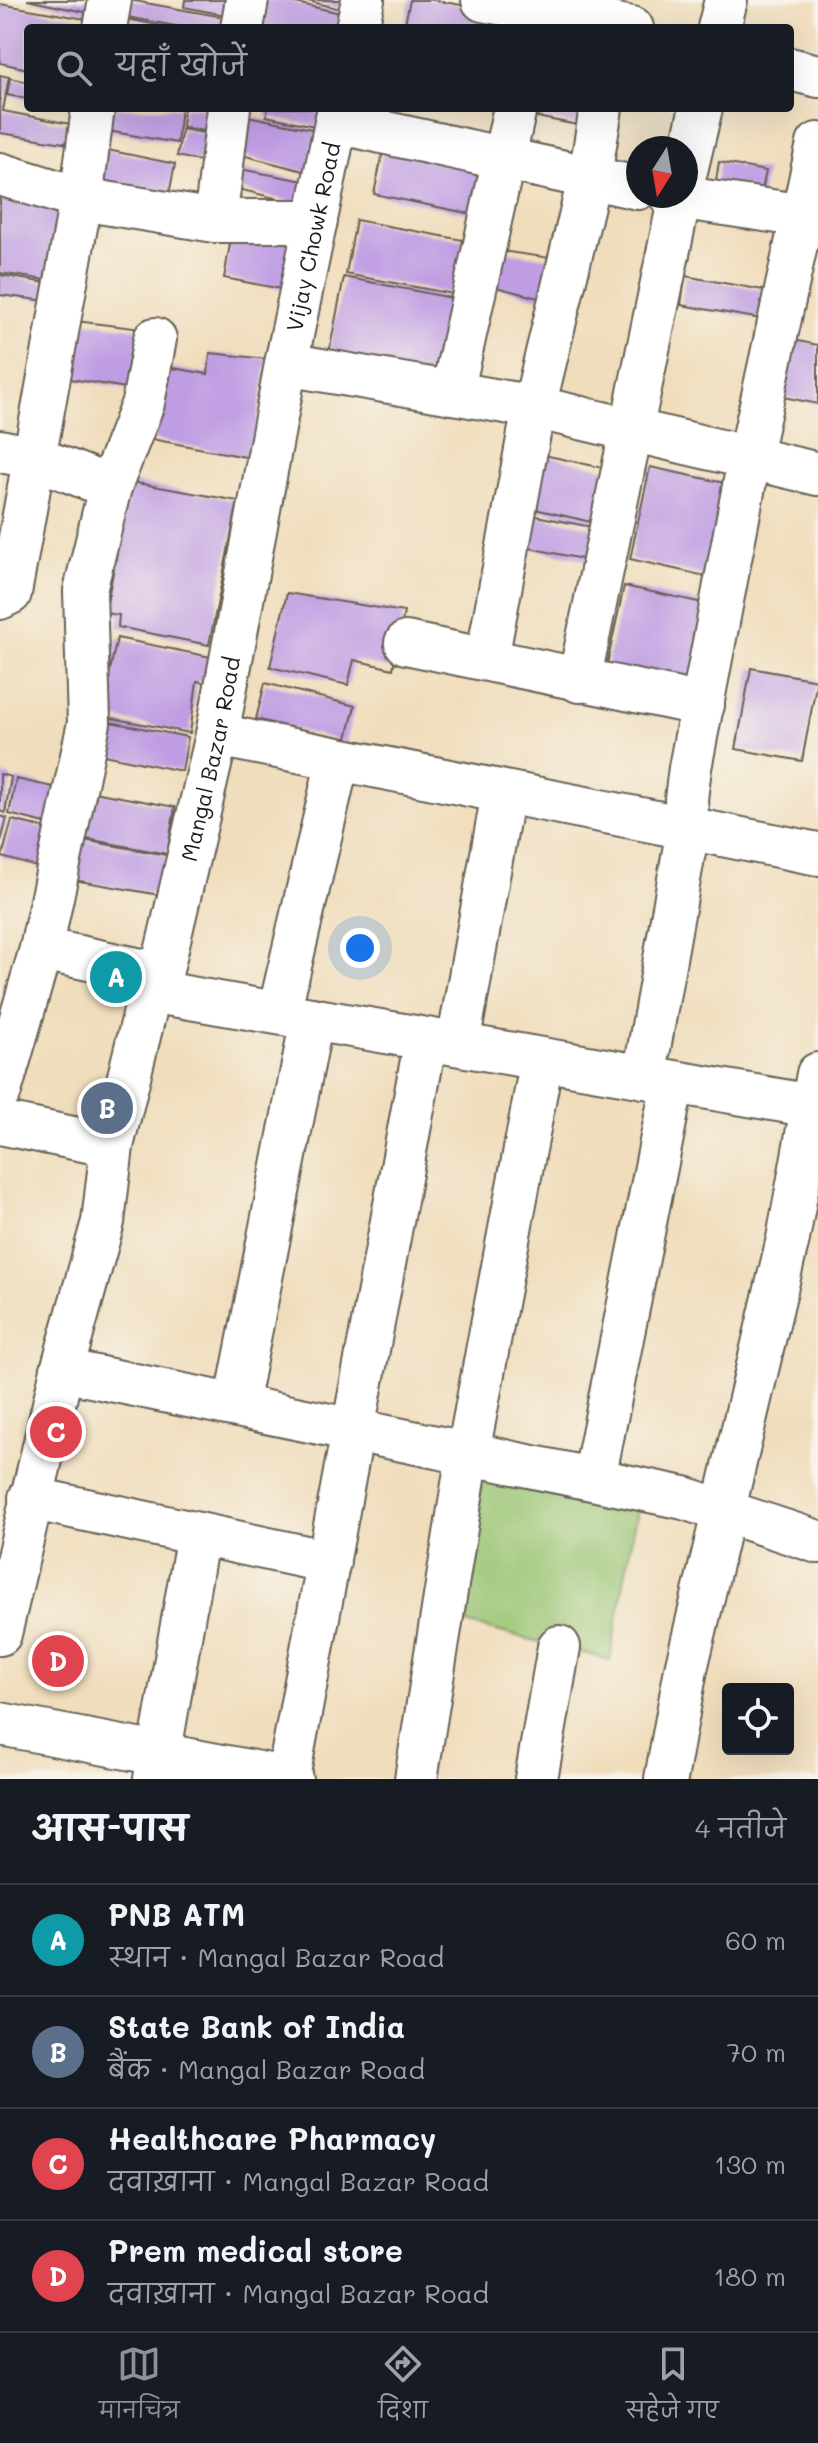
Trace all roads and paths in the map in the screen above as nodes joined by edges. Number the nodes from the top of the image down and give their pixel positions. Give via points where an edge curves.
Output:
1 (110, 0) edge
2 (247, 0) edge
3 (363, 0) edge
4 (483, 0) edge
5 (726, 0) edge
6 (533, 20) edge
7 (624, 20) edge
8 (106, 24) edge
9 (243, 24) edge
10 (358, 24) edge
11 (720, 24) edge
12 (794, 70) edge
13 (818, 76) edge
14 (92, 112) edge
15 (229, 112) edge
16 (514, 112) edge
17 (600, 112) edge
18 (700, 112) edge
19 (337, 115) edge
20 (693, 136) edge
21 (818, 144) edge
22 (504, 160) junction
23 (0, 174) edge
24 (590, 176) junction
25 (626, 185) edge
26 (698, 194) edge
27 (81, 199) junction
28 (675, 208) edge
29 (810, 216) edge
30 (215, 221) junction
31 (316, 221) junction
32 (155, 339) dead end
33 (286, 364) junction
34 (452, 393) junction
35 (534, 407) junction
36 (631, 430) junction
37 (18, 454) edge
38 (749, 460) junction
39 (818, 474) edge
40 (110, 487) junction
41 (0, 598) edge
42 (406, 643) dead end
43 (487, 659) junction
44 (579, 681) junction
45 (703, 705) junction
46 (217, 735) junction
47 (338, 760) junction
48 (503, 793) junction
49 (688, 829) junction
50 (818, 854) edge
51 (41, 949) junction
52 (156, 983) junction
53 (295, 1016) junction
54 (442, 1042) junction
55 (542, 1059) junction
56 (658, 1079) junction
57 (0, 1091) edge
58 (816, 1095) edge
59 (0, 1123) edge
60 (112, 1146) junction
61 (62, 1370) junction
62 (236, 1405) junction
63 (354, 1430) junction
64 (468, 1453) junction
65 (594, 1479) junction
66 (30, 1498) junction
67 (724, 1511) junction
68 (198, 1534) junction
69 (818, 1542) edge
70 (329, 1562) junction
71 (0, 1634) edge
72 (559, 1647) dead end
73 (0, 1724) edge
74 (157, 1767) edge
75 (290, 1779) edge
76 (416, 1779) edge
77 (536, 1779) edge
78 (666, 1779) edge

1 - 8 street
2 - 9 street
3 - 10 street
4 - 6 street
5 - 11 street
6 - 7 street
12 - 13 street
14 - 27 street
15 - 30 street
16 - 22 street
17 - 24 street
18 - 20 street
19 - 22 street
19 - 31 street, Vijay Chowk Road
21 - 29 street
22 - 24 street
22 - 34 street
23 - 27 street
24 - 25 street
24 - 35 street
26 - 29 street
27 - 30 street
27 - 37 street
28 - 36 street
29 - 38 street
30 - 31 street
31 - 33 street, Vijay Chowk Road
32 - 40 street via 143,403
33 - 34 street
33 - 46 street, Mangal Bazar Road
34 - 35 street
35 - 36 street
35 - 43 street
36 - 38 street
36 - 44 street
37 - 40 street
37 - 41 street via 10,593
38 - 39 street
38 - 45 street
40 - 51 street via 85,591 89,723
42 - 43 street
43 - 44 street
44 - 45 street
45 - 49 street via 686,799
46 - 47 street
46 - 52 street, Mangal Bazar Road
47 - 48 street
47 - 53 street
48 - 49 street
48 - 54 street
49 - 50 street
49 - 56 street
51 - 52 street
51 - 57 street
52 - 53 street
52 - 60 street, Mangal Bazar Road
53 - 54 street
53 - 62 street
54 - 55 street
54 - 63 street
55 - 56 street
55 - 64 street
56 - 58 street
56 - 65 street
58 - 67 street
59 - 60 street
60 - 61 street, Mangal Bazar Road via 103,1222
61 - 62 street
61 - 66 street, Mangal Bazar Road
62 - 63 street
63 - 64 street
63 - 70 street
64 - 65 street
64 - 76 street
65 - 67 street
66 - 68 street
66 - 71 street, Mangal Bazar Road
67 - 69 street
67 - 78 street
68 - 70 street
68 - 74 street
70 - 75 street
72 - 77 street
73 - 74 street
74 - 75 street

